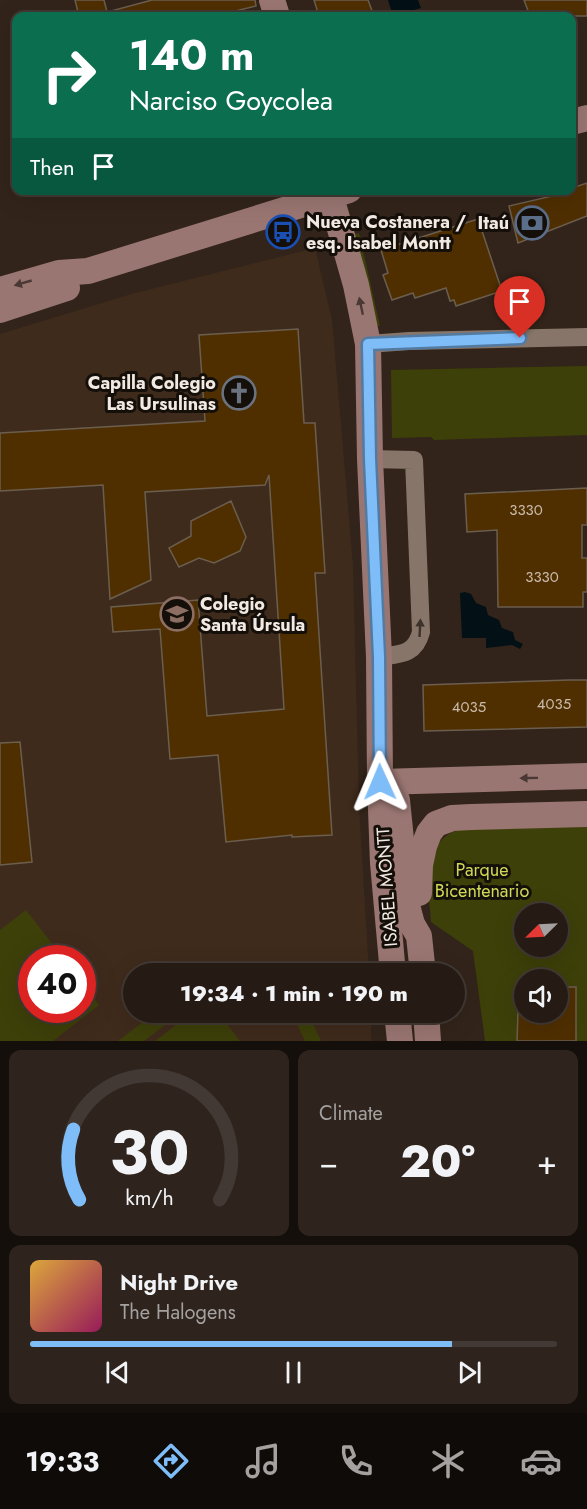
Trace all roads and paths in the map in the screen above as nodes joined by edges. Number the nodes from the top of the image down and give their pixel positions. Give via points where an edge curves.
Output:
1 (328, 195) edge
2 (338, 195) edge
3 (88, 271) junction
4 (0, 290) edge
5 (0, 310) edge
6 (587, 337) edge
7 (368, 344) junction
8 (370, 459) junction
9 (379, 657) junction
10 (587, 776) edge
11 (388, 782) junction
12 (587, 814) edge
13 (419, 936) junction
14 (392, 963) edge
15 (422, 963) edge
16 (398, 1023) edge
17 (427, 1023) edge
18 (400, 1041) edge
19 (428, 1041) edge

1 - 3 main road
7 -> 2 main road, ISABEL MONTT
3 -> 4 main road via 59,273
3 - 5 main road via 67,288
6 - 7 street
7 - 8 main road, ISABEL MONTT
8 - 9 main road, ISABEL MONTT
9 -> 8 street via 409,651 418,644 421,632 414,460
9 - 11 main road, ISABEL MONTT
10 -> 11 main road
11 - 13 main road, ISABEL MONTT via 408,909
11 - 14 main road, ISABEL MONTT via 383,863
12 - 13 main road via 452,818 436,824 429,833 420,865
13 - 15 main road, ISABEL MONTT
16 - 18 main road
17 - 19 main road

